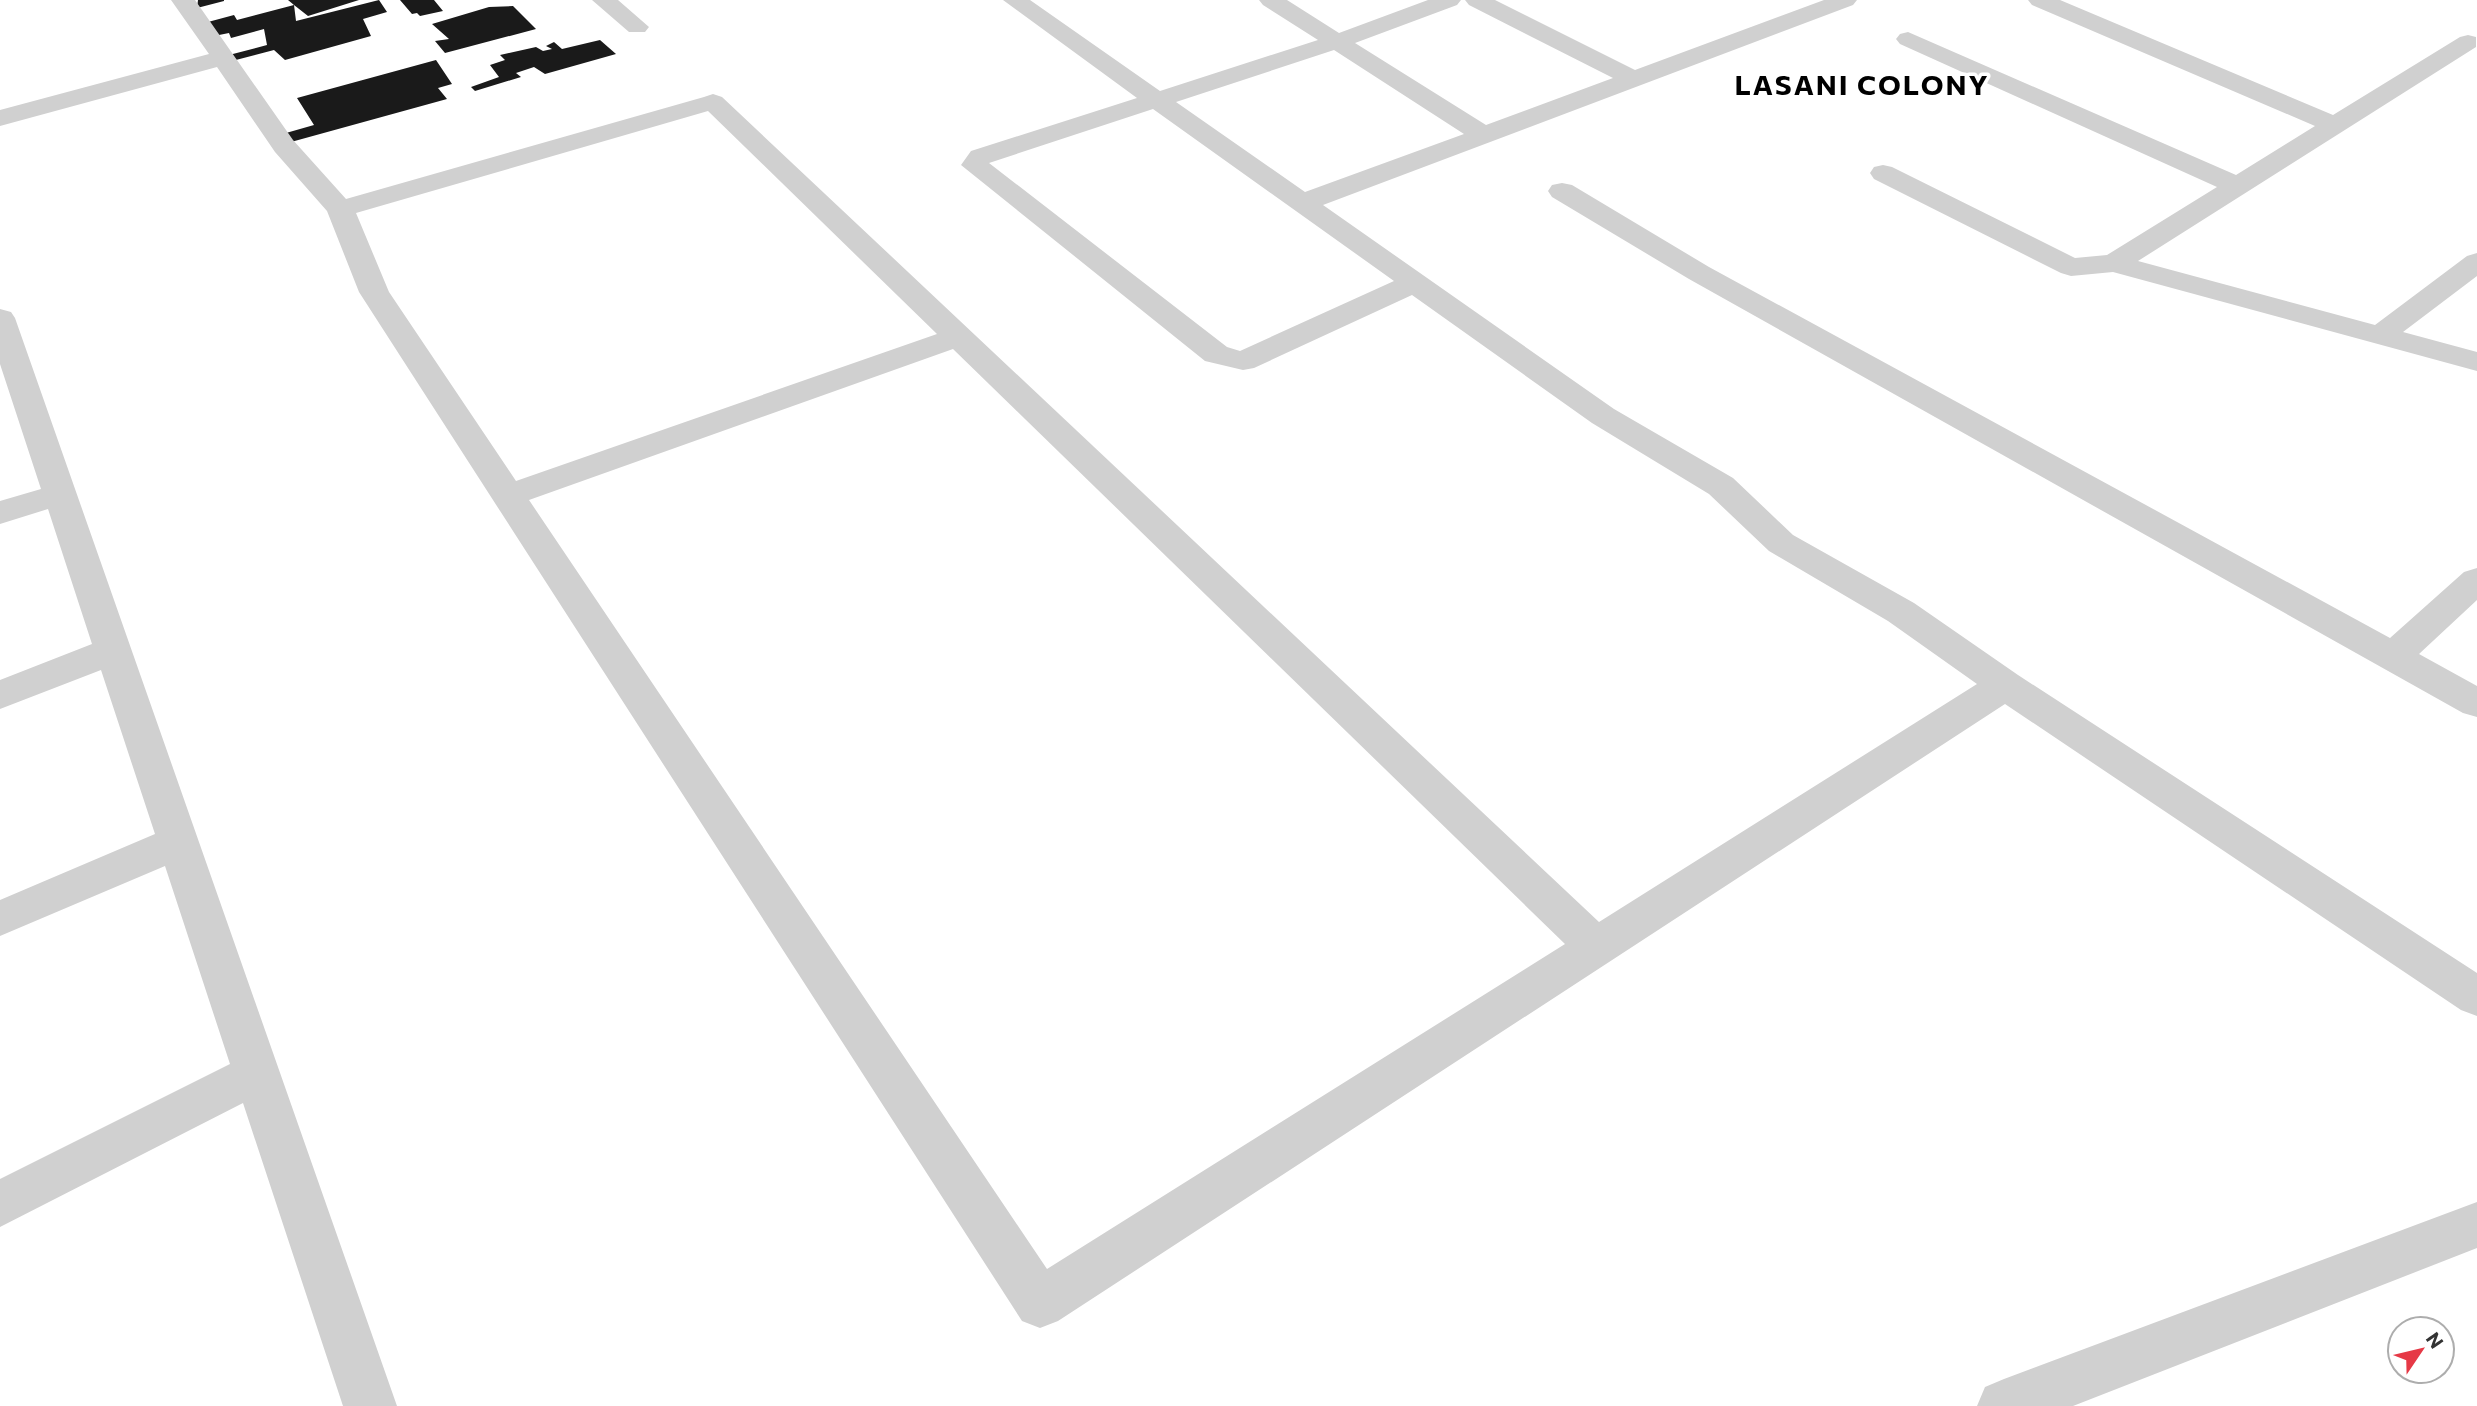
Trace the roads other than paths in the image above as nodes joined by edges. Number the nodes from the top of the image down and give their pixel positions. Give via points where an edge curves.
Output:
1 (183, 0) edge
2 (604, 0) edge
3 (1015, 0) edge
4 (1270, 0) edge
5 (1449, 0) edge
6 (1477, 0) edge
7 (1845, 0) edge
8 (2040, 0) edge
9 (638, 27) dead end
10 (1908, 39) dead end
11 (1336, 42) junction
12 (2468, 42) dead end
13 (223, 58) junction
14 (1633, 79) junction
15 (1156, 100) junction
16 (0, 118) edge
17 (2334, 125) junction
18 (1484, 135) junction
19 (1883, 173) dead end
20 (2237, 186) junction
21 (1562, 191) dead end
22 (1302, 203) junction
23 (340, 209) junction
24 (2477, 262) edge
25 (2114, 263) junction
26 (1414, 283) junction
27 (0, 320) edge
28 (2379, 336) junction
29 (958, 337) junction
30 (2477, 362) edge
31 (60, 494) junction
32 (508, 495) junction
33 (0, 513) edge
34 (2477, 580) edge
35 (115, 650) junction
36 (2393, 657) junction
37 (2006, 685) junction
38 (0, 695) edge
39 (2477, 703) edge
40 (178, 842) junction
41 (0, 919) edge
42 (1597, 947) junction
43 (2477, 997) edge
44 (257, 1073) junction
45 (0, 1204) edge
46 (2477, 1225) edge
47 (370, 1406) edge
48 (2004, 1406) edge

1 - 13 street
2 - 9 street
3 - 15 street
4 - 11 street
5 - 11 street
6 - 14 street
7 - 14 street
8 - 17 street
10 - 20 street
11 - 15 street
11 - 18 street
12 - 17 street
13 - 16 street
13 - 23 street via 284,146
14 - 18 street
15 - 22 street
15 - 26 street via 980,157 974,165 1216,354 1243,361
17 - 20 street
18 - 22 street
19 - 25 street via 2071,267
20 - 25 street
21 - 36 street via 1699,273
22 - 26 street
23 - 29 street via 713,102
23 - 32 street via 374,292
24 - 28 street
25 - 28 street
26 - 37 street via 1603,416 1721,486 1781,543 1901,612
27 - 31 street
28 - 30 street
29 - 32 street
29 - 42 street
31 - 33 street
31 - 35 street
32 - 42 street via 1040,1303
34 - 36 street
35 - 38 street
35 - 40 street
36 - 39 street
37 - 42 street
37 - 43 street
40 - 41 street
40 - 44 street
44 - 45 street
44 - 47 street
46 - 48 street

